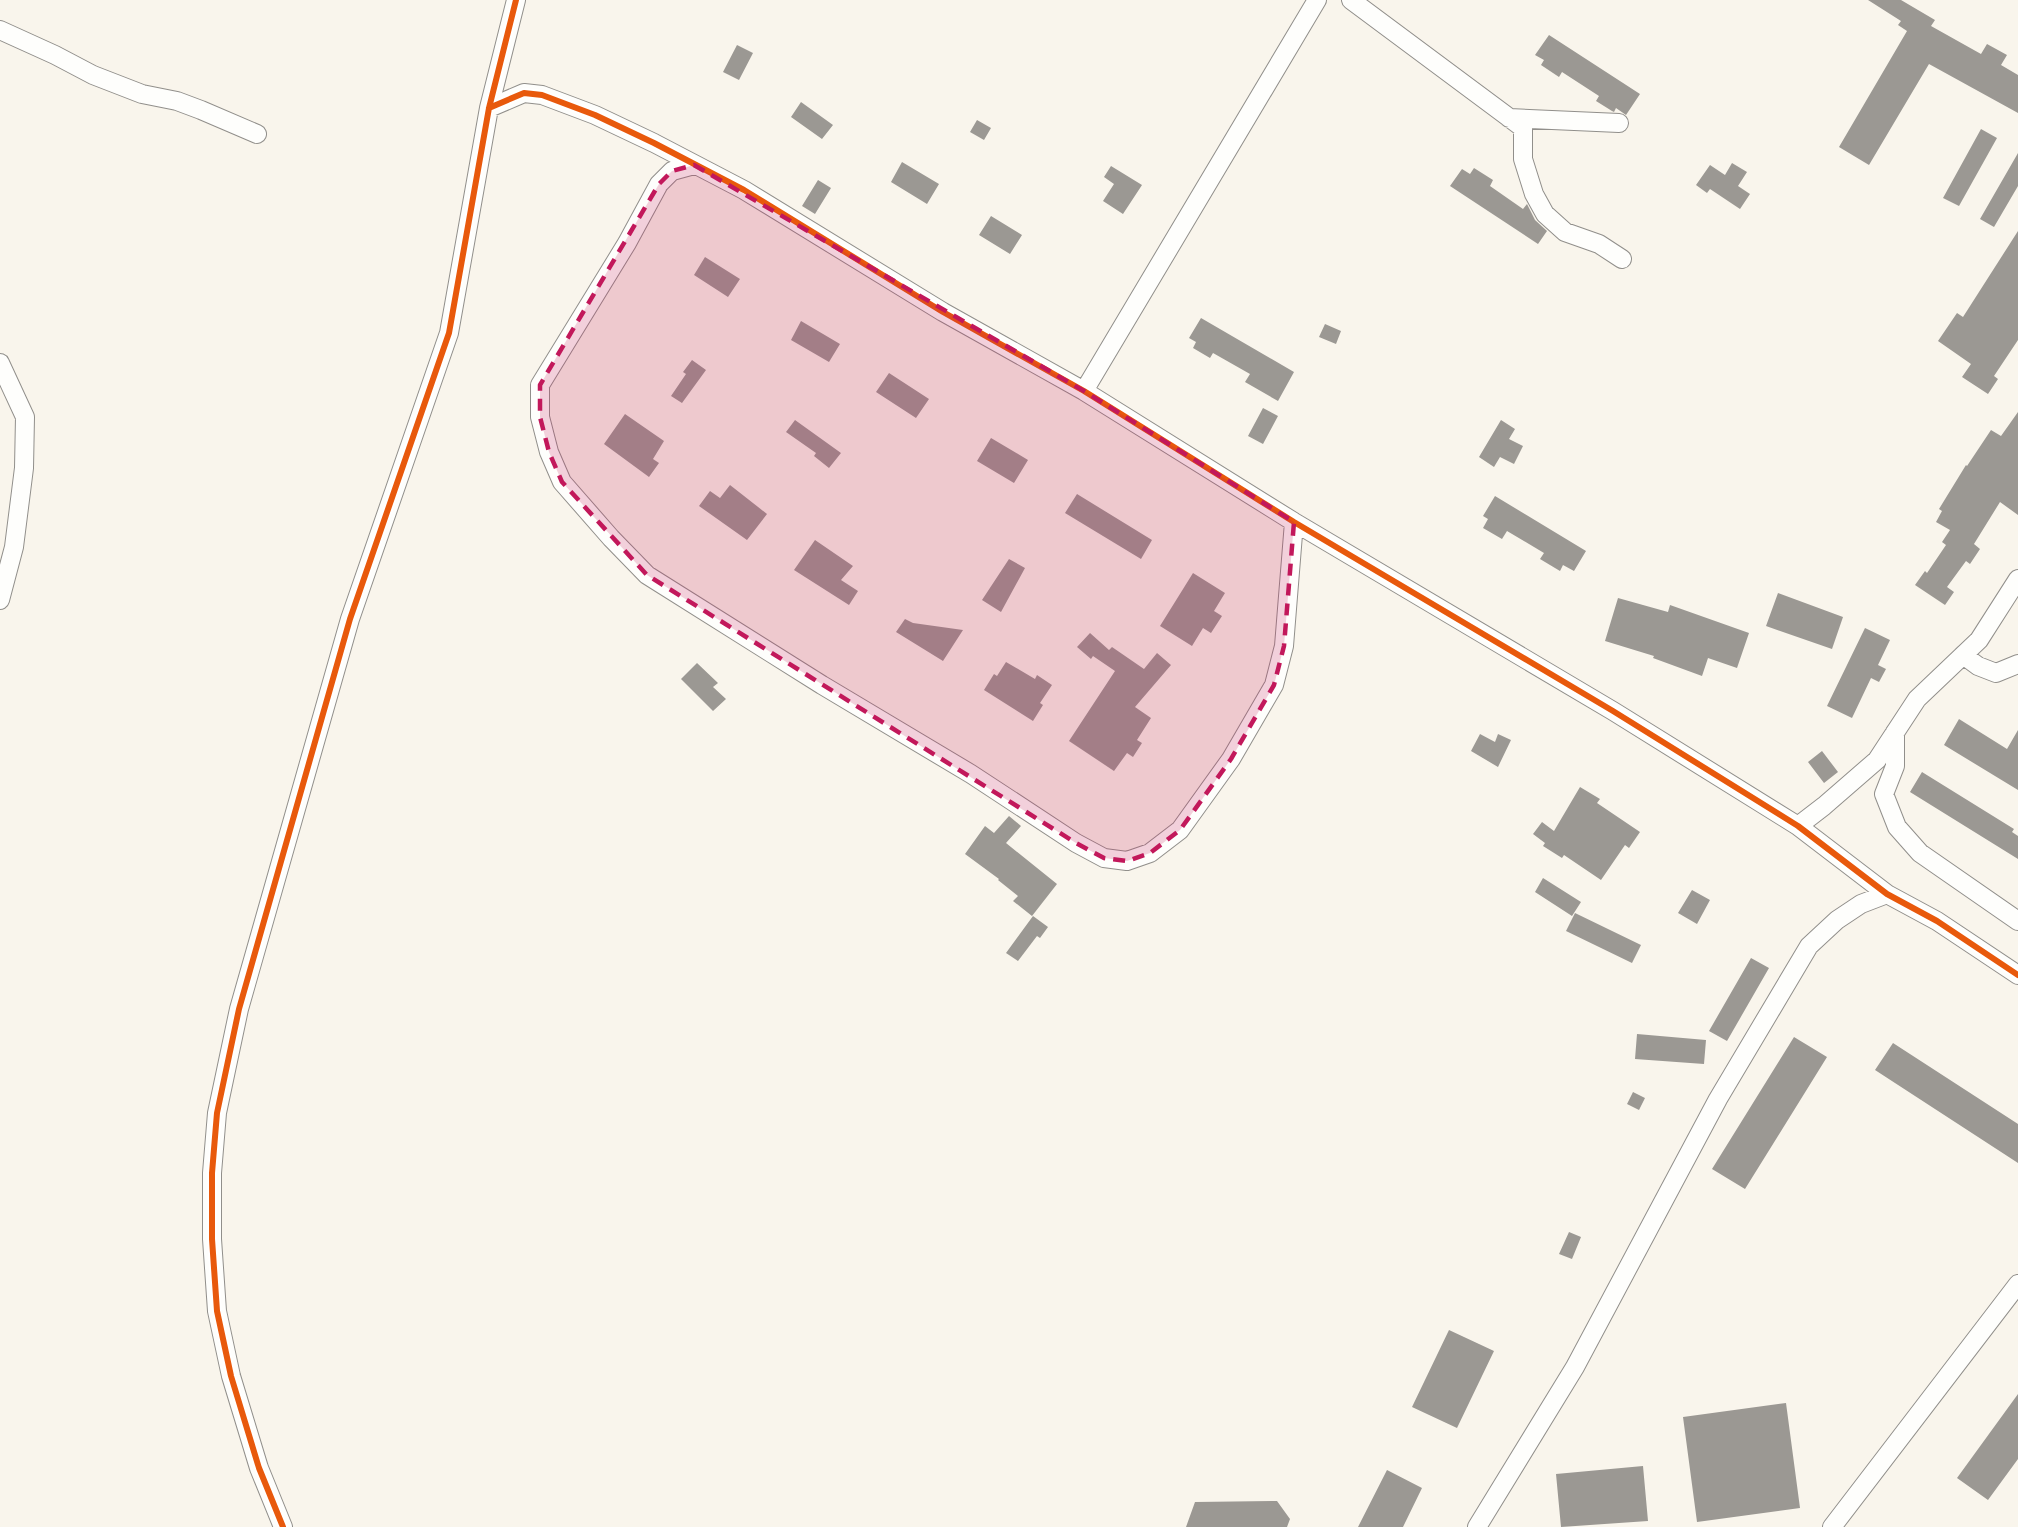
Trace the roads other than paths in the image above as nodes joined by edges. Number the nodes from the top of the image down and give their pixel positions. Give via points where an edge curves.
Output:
1 (516, 0) edge
2 (1317, 0) edge
3 (1351, 0) edge
4 (0, 30) edge
5 (489, 108) junction
6 (1509, 118) junction
7 (1619, 123) dead end
8 (257, 134) dead end
9 (694, 165) junction
10 (1622, 259) dead end
11 (0, 363) edge
12 (1084, 391) junction
13 (1294, 522) junction
14 (2018, 579) edge
15 (0, 600) edge
16 (1963, 655) junction
17 (2018, 664) edge
18 (1895, 732) junction
19 (1798, 826) junction
20 (1887, 894) junction
21 (2018, 921) edge
22 (2018, 975) edge
23 (2018, 1284) edge
24 (283, 1527) edge
25 (1477, 1527) edge
26 (1832, 1527) edge

1 - 5 street
2 - 12 street
3 - 6 street
4 - 8 street via 93,75 142,94 177,101
5 - 9 street via 524,93 542,95 595,115
5 - 24 street via 449,333 350,619 239,1009 217,1113 212,1173 217,1311 231,1377 259,1468
6 - 7 street
6 - 10 street via 1523,128 1523,159 1545,214 1565,232 1599,244
9 - 12 street via 744,190 943,312
9 - 13 street via 672,171 659,184 540,385 540,417 562,482 647,575 1076,843 1104,858 1127,861 1150,853 1180,830 1231,759 1274,685 1284,646
11 - 15 street via 25,417 24,468 14,547
12 - 13 street
13 - 19 street
14 - 16 street via 1979,640
16 - 17 street via 1996,673
16 - 18 street via 1917,699
18 - 19 street via 1877,760
18 - 21 street via 1895,766 1884,795 1897,827 1920,853
19 - 20 street
20 - 22 street via 1937,921
20 - 25 street via 1861,904 1837,920 1809,946 1718,1099 1575,1367
23 - 26 street

